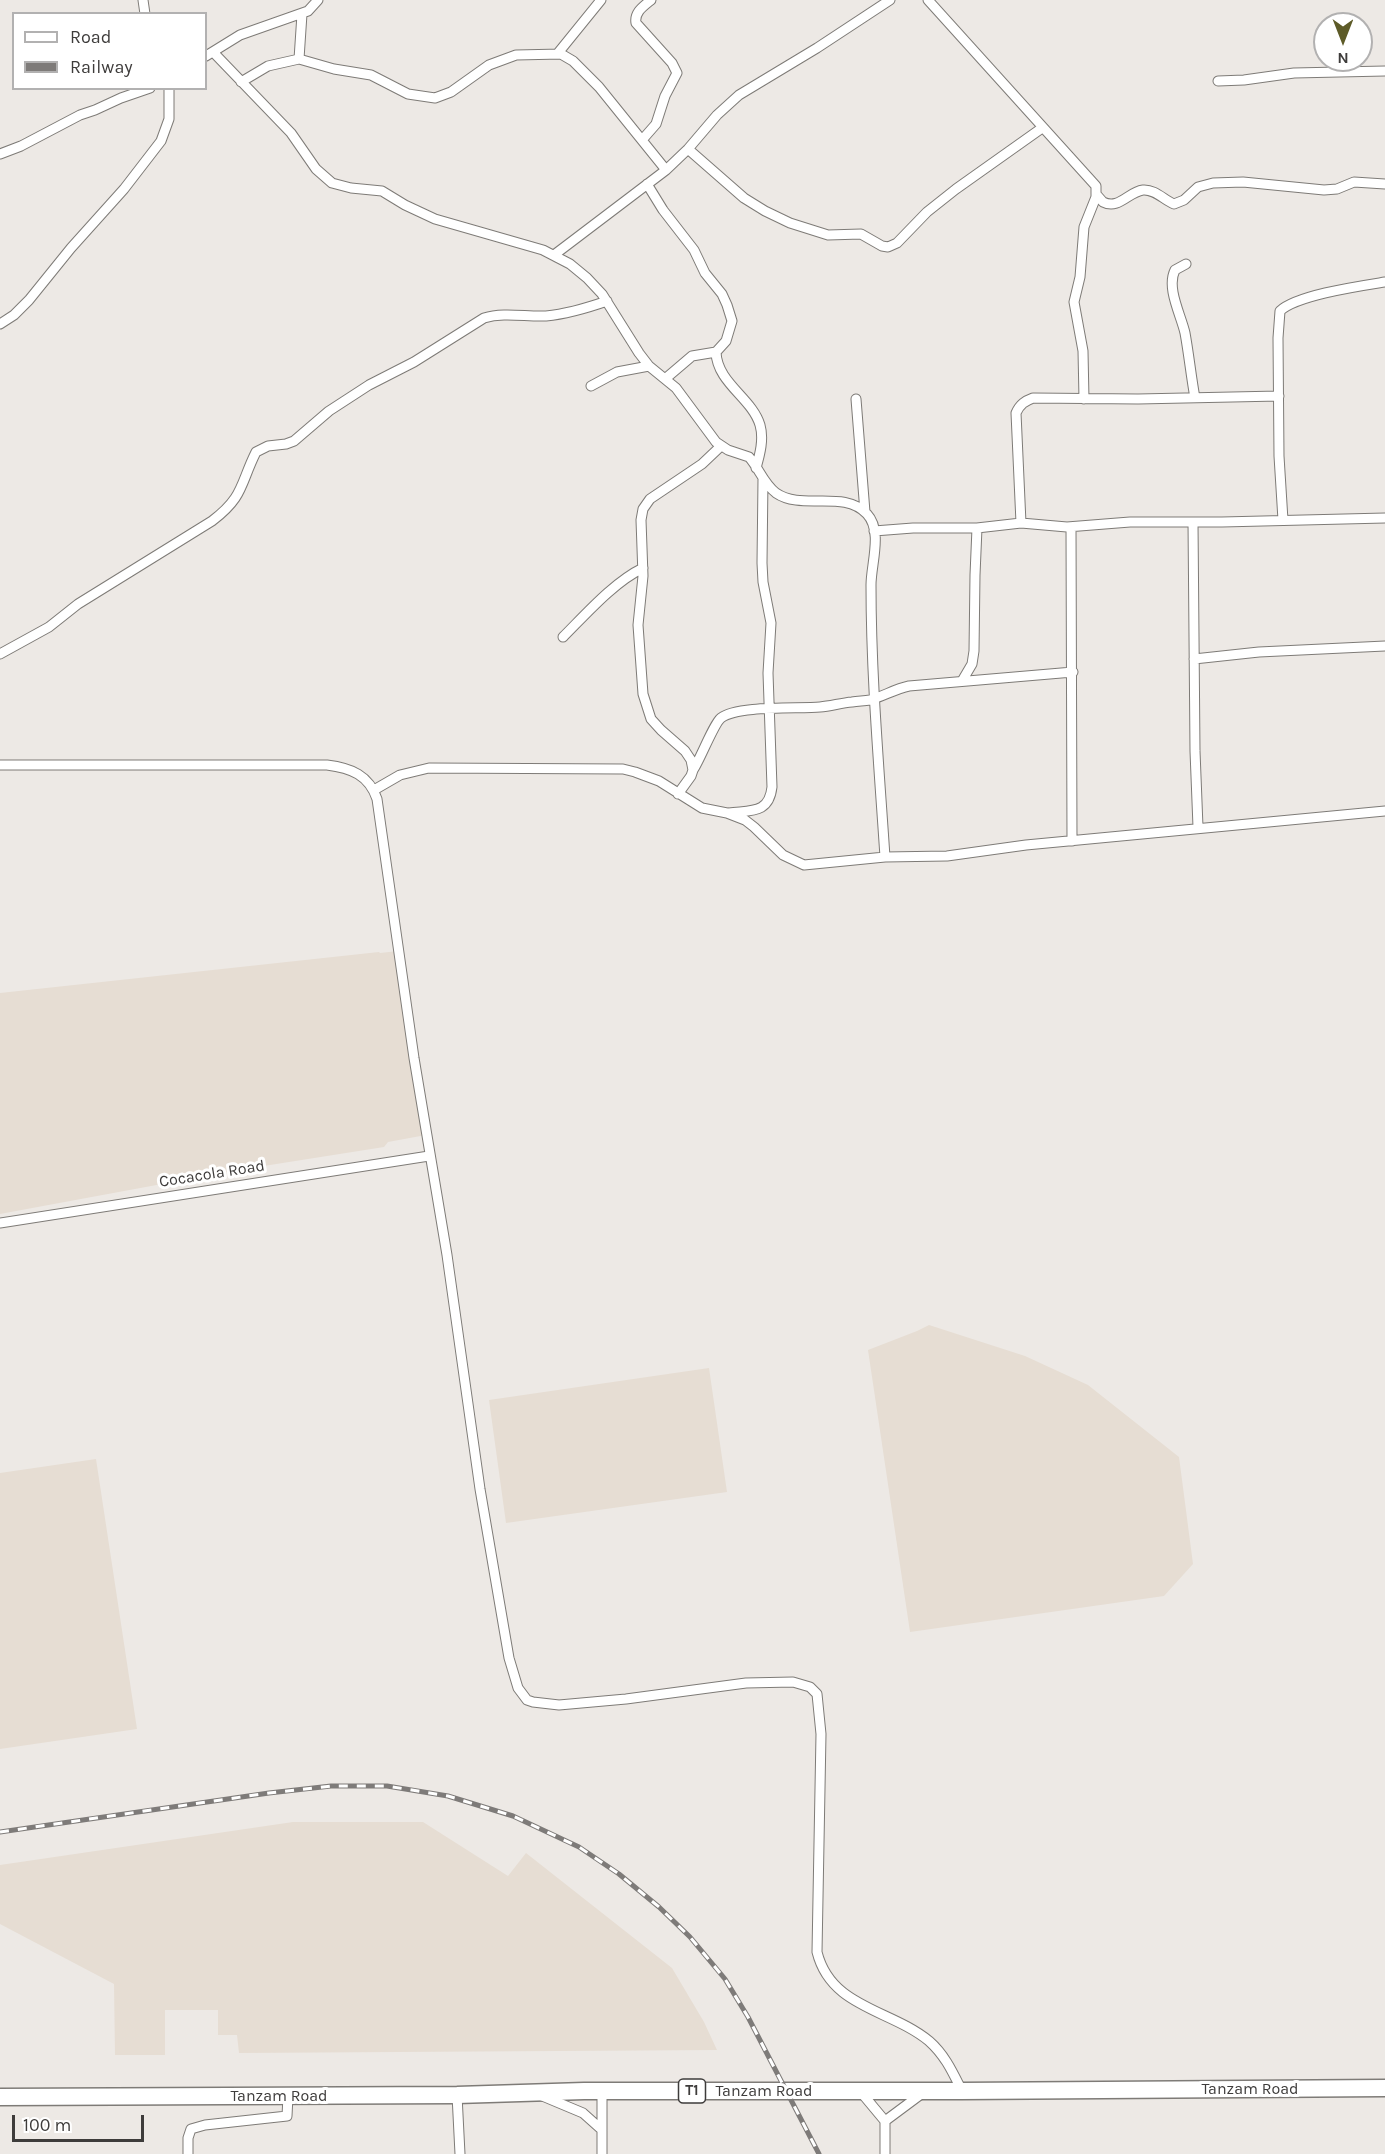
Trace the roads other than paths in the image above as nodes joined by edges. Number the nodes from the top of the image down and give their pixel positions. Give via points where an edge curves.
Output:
1 (318, 0) edge
2 (601, 0) edge
3 (651, 0) edge
4 (890, 0) edge
5 (928, 0) edge
6 (302, 14) junction
7 (558, 53) junction
8 (208, 54) edge
9 (299, 59) junction
10 (1385, 71) edge
11 (1218, 81) dead end
12 (241, 82) junction
13 (144, 90) edge
14 (169, 90) edge
15 (1042, 128) junction
16 (642, 140) junction
17 (688, 149) junction
18 (0, 154) edge
19 (666, 170) junction
20 (647, 184) junction
21 (1385, 184) edge
22 (1096, 194) junction
23 (554, 255) junction
24 (1186, 264) dead end
25 (1385, 282) edge
26 (607, 301) junction
27 (0, 324) edge
28 (716, 352) junction
29 (649, 366) junction
30 (665, 379) junction
31 (591, 386) dead end
32 (1279, 396) junction
33 (1195, 398) junction
34 (856, 399) dead end
35 (1084, 399) junction
36 (721, 446) junction
37 (756, 468) junction
38 (763, 479) junction
39 (865, 512) junction
40 (1385, 518) edge
41 (1283, 520) junction
42 (1192, 522) junction
43 (1021, 523) junction
44 (1071, 527) junction
45 (977, 528) junction
46 (874, 531) junction
47 (644, 568) junction
48 (563, 637) dead end
49 (1385, 646) edge
50 (0, 654) edge
51 (1194, 659) junction
52 (1073, 672) junction
53 (962, 681) junction
54 (873, 699) junction
55 (770, 708) junction
56 (0, 765) edge
57 (693, 771) junction
58 (374, 790) junction
59 (678, 794) junction
60 (1385, 811) edge
61 (727, 813) junction
62 (1198, 827) junction
63 (1072, 841) junction
64 (885, 857) junction
65 (429, 1156) junction
66 (0, 1223) edge
67 (1385, 2088) edge
68 (602, 2091) junction
69 (860, 2091) junction
70 (926, 2091) junction
71 (962, 2091) junction
72 (535, 2093) junction
73 (457, 2095) junction
74 (288, 2096) junction
75 (0, 2097) edge
76 (885, 2121) junction
77 (602, 2130) junction
78 (188, 2154) edge
79 (459, 2154) edge
80 (602, 2154) edge
81 (885, 2154) edge

1 - 6 street
2 - 7 street
3 - 16 street via 638,13 636,23 677,73 658,119
4 - 17 street via 739,95
5 - 15 street
6 - 8 street via 240,34
6 - 9 street
7 - 9 street via 516,55 478,71 444,96 427,98 408,94 371,75
7 - 16 street via 581,68
8 - 12 street
9 - 12 street via 267,66
10 - 11 street via 1294,73
12 - 23 street via 332,183 382,191 435,219
13 - 18 street via 84,113
14 - 27 street via 169,119 161,141 29,300
15 - 17 street via 956,189 888,247 861,234 828,235 765,211 744,198
15 - 22 street via 1094,184
16 - 19 street
17 - 19 street
19 - 20 street
20 - 23 street
20 - 28 street via 728,304 730,330
21 - 22 street via 1354,182 1324,190 1213,183 1198,187 1174,204 1150,190 1112,204 1102,202
22 - 35 street via 1084,227 1074,302 1083,351
23 - 26 street via 587,278
24 - 33 street via 1175,270 1172,279 1186,335
25 - 32 street via 1308,298 1280,311
26 - 29 street
26 - 50 street via 556,315 484,318 377,380 329,411 294,441 256,452 241,492 212,521 78,604 49,627
28 - 30 street via 692,356
28 - 37 street via 726,380 759,423 761,446
29 - 30 street
29 - 31 street via 617,372
30 - 36 street
32 - 33 street
32 - 41 street
33 - 35 street
34 - 39 street
35 - 43 street via 1033,398 1019,406 1016,425
36 - 37 street via 748,457
36 - 47 street via 646,504 640,520
37 - 38 street
38 - 39 street via 777,493 792,499 844,502
38 - 55 street via 763,582 771,622
39 - 46 street
40 - 41 street
41 - 42 street
42 - 44 street
42 - 51 street
43 - 44 street
43 - 45 street
44 - 52 street
45 - 46 street
45 - 53 street via 974,651
46 - 54 street
47 - 48 street via 603,598
47 - 57 street via 638,625 646,705 655,724 689,755
49 - 51 street
51 - 62 street
52 - 53 street
52 - 63 street
53 - 54 street via 901,688
54 - 55 street via 820,707
54 - 64 street
55 - 57 street via 720,718
55 - 61 street via 769,801 761,808
56 - 58 street via 327,765 357,772
57 - 59 street
58 - 59 street via 400,775 429,768 607,768 647,776
58 - 65 street
59 - 61 street via 702,808
60 - 62 street
61 - 64 street via 754,826 783,855 798,863
62 - 63 street
63 - 64 street via 947,856
65 - 66 street, Cocacola Road
65 - 71 street via 482,1499 509,1658 518,1688 527,1700 544,1705 626,1700 762,1682 799,1683 814,1690 819,1699 821,1734 817,1952 822,1968 836,1988 930,2042 950,2067
67 - 71 highway, Tanzam Road / T1
68 - 69 highway, Tanzam Road / T1
68 - 72 highway, Tanzam Road / T1
68 - 77 street
69 - 70 highway, Tanzam Road / T1
69 - 76 street
70 - 71 highway, Tanzam Road / T1
70 - 76 street
72 - 73 highway, Tanzam Road / T1
72 - 77 street via 584,2113
73 - 74 highway, Tanzam Road / T1
73 - 79 street
74 - 75 highway, Tanzam Road / T1
74 - 78 street via 287,2116 191,2129
76 - 81 street
77 - 80 street

